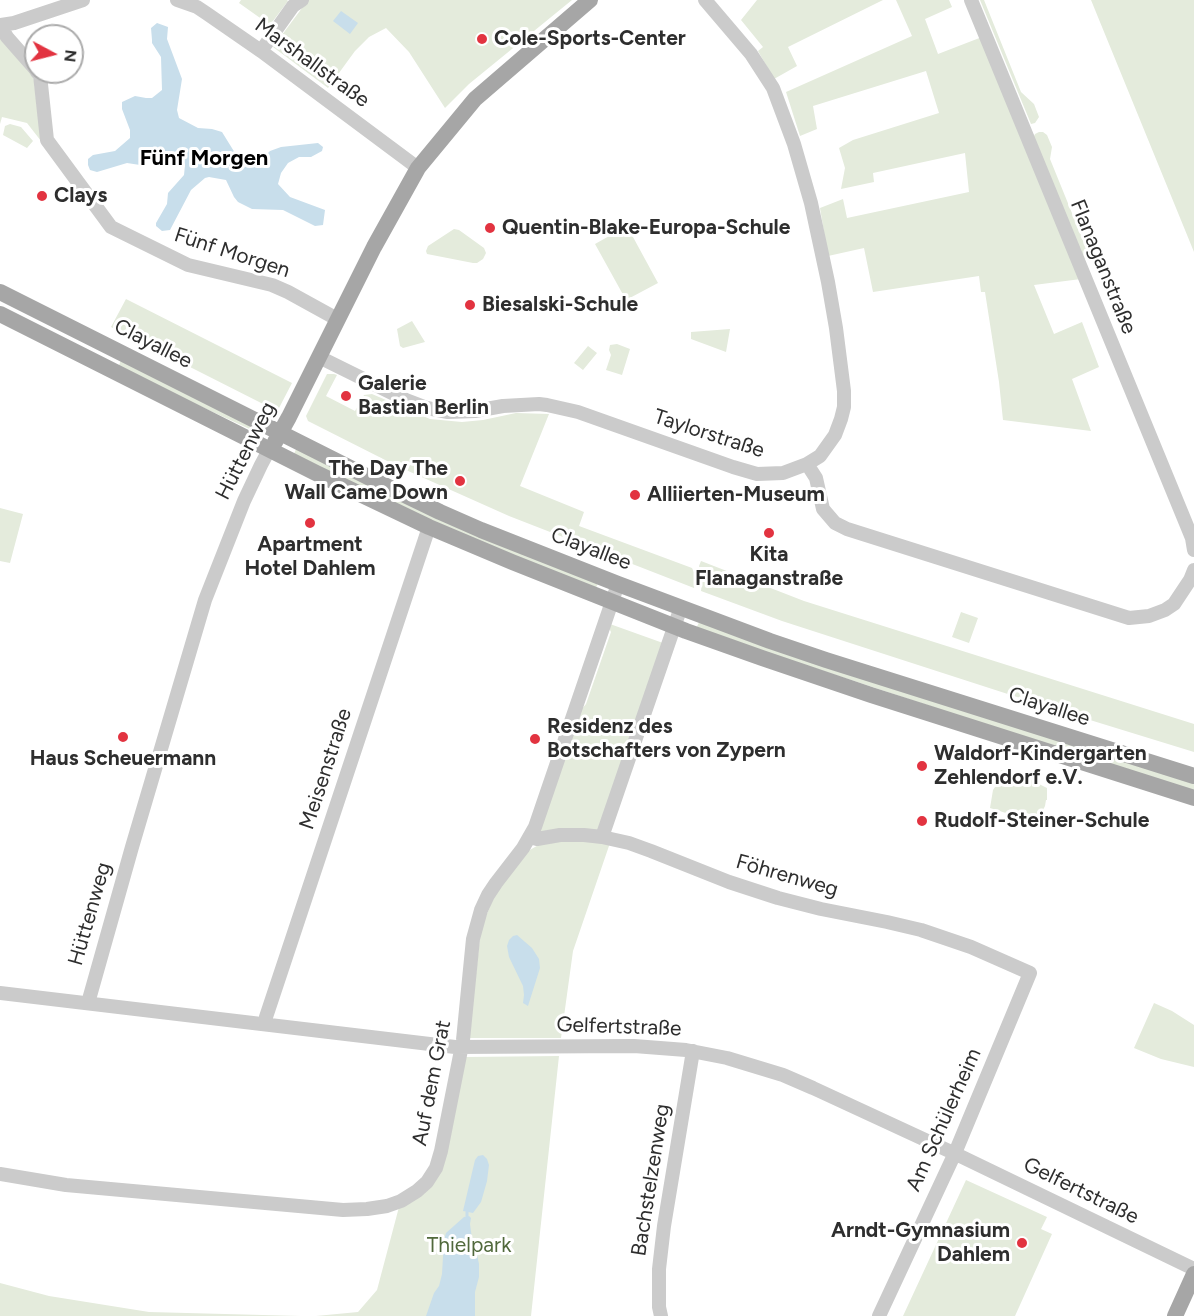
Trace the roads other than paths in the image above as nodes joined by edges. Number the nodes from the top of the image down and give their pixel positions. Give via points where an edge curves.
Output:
1 (83, 0) edge
2 (177, 0) edge
3 (302, 0) edge
4 (590, 0) edge
5 (705, 0) edge
6 (971, 0) edge
7 (53, 4) edge
8 (0, 25) edge
9 (261, 51) junction
10 (24, 56) edge
11 (41, 84) edge
12 (418, 168) junction
13 (0, 292) edge
14 (0, 314) edge
15 (337, 319) junction
16 (319, 357) junction
17 (280, 433) junction
18 (269, 450) junction
19 (807, 464) junction
20 (429, 527) junction
21 (1194, 550) edge
22 (1194, 570) edge
23 (618, 584) junction
24 (612, 602) junction
25 (681, 607) junction
26 (674, 626) junction
27 (1194, 776) edge
28 (1194, 798) edge
29 (530, 837) junction
30 (602, 837) junction
31 (1030, 973) joint
32 (0, 993) edge
33 (88, 1003) junction
34 (266, 1024) junction
35 (462, 1047) junction
36 (693, 1051) junction
37 (955, 1153) junction
38 (0, 1174) edge
39 (1194, 1269) edge
40 (1194, 1274) edge
41 (661, 1316) edge
42 (879, 1316) edge
43 (1174, 1316) edge

1 - 7 street
2 - 9 street, Marshallstraße via 206,13
3 - 9 street via 293,6
4 - 12 main road, Hüttenweg via 475,99
5 - 19 street, Taylorstraße via 751,54 773,88 794,144 813,215 836,328 844,407 836,435 820,456
6 - 21 street, Flanaganstraße
7 - 8 street via 14,23
8 - 10 street, Fünf Morgen
9 - 12 street, Marshallstraße
11 - 15 street, Fünf Morgen via 47,140 111,227 188,265 272,285
12 - 15 main road, Hüttenweg
13 - 17 main road, Clayallee
14 - 18 main road, Clayallee
15 - 16 main road, Hüttenweg
16 - 17 main road, Hüttenweg
16 - 19 street, Taylorstraße via 427,408 448,412 539,404 578,412 757,474 783,473
17 - 18 main road, Hüttenweg
17 - 23 main road, Clayallee via 440,512
18 - 20 main road, Clayallee
18 - 33 street, Hüttenweg via 205,600
19 - 22 street via 816,478 823,509 835,523 847,529 1129,618 1149,616 1174,604
20 - 24 main road, Clayallee
20 - 34 street, Meisenstraße
23 - 24 street, Auf dem Grat
23 - 25 main road, Clayallee
24 - 26 main road, Clayallee
24 - 29 street, Auf dem Grat
25 - 26 street
25 - 27 main road, Clayallee via 826,660
26 - 28 main road, Clayallee via 860,692
26 - 30 street
29 - 30 street, Föhrenweg
29 - 35 street, Auf dem Grat via 492,889 479,917 473,939
30 - 31 street, Föhrenweg via 778,898 921,930
31 - 37 street, Am Schülerheim
32 - 33 street, Gelfertstraße
33 - 34 street, Gelfertstraße
34 - 35 street, Gelfertstraße
35 - 36 street, Gelfertstraße via 634,1046
35 - 38 street, Auf dem Grat via 436,1168 417,1191 387,1206 343,1210 66,1185
36 - 37 street, Gelfertstraße via 783,1075
36 - 41 street, Bachstelzenweg via 664,1226 659,1269
37 - 39 street, Gelfertstraße
37 - 42 street, Am Schülerheim
40 - 43 main road

